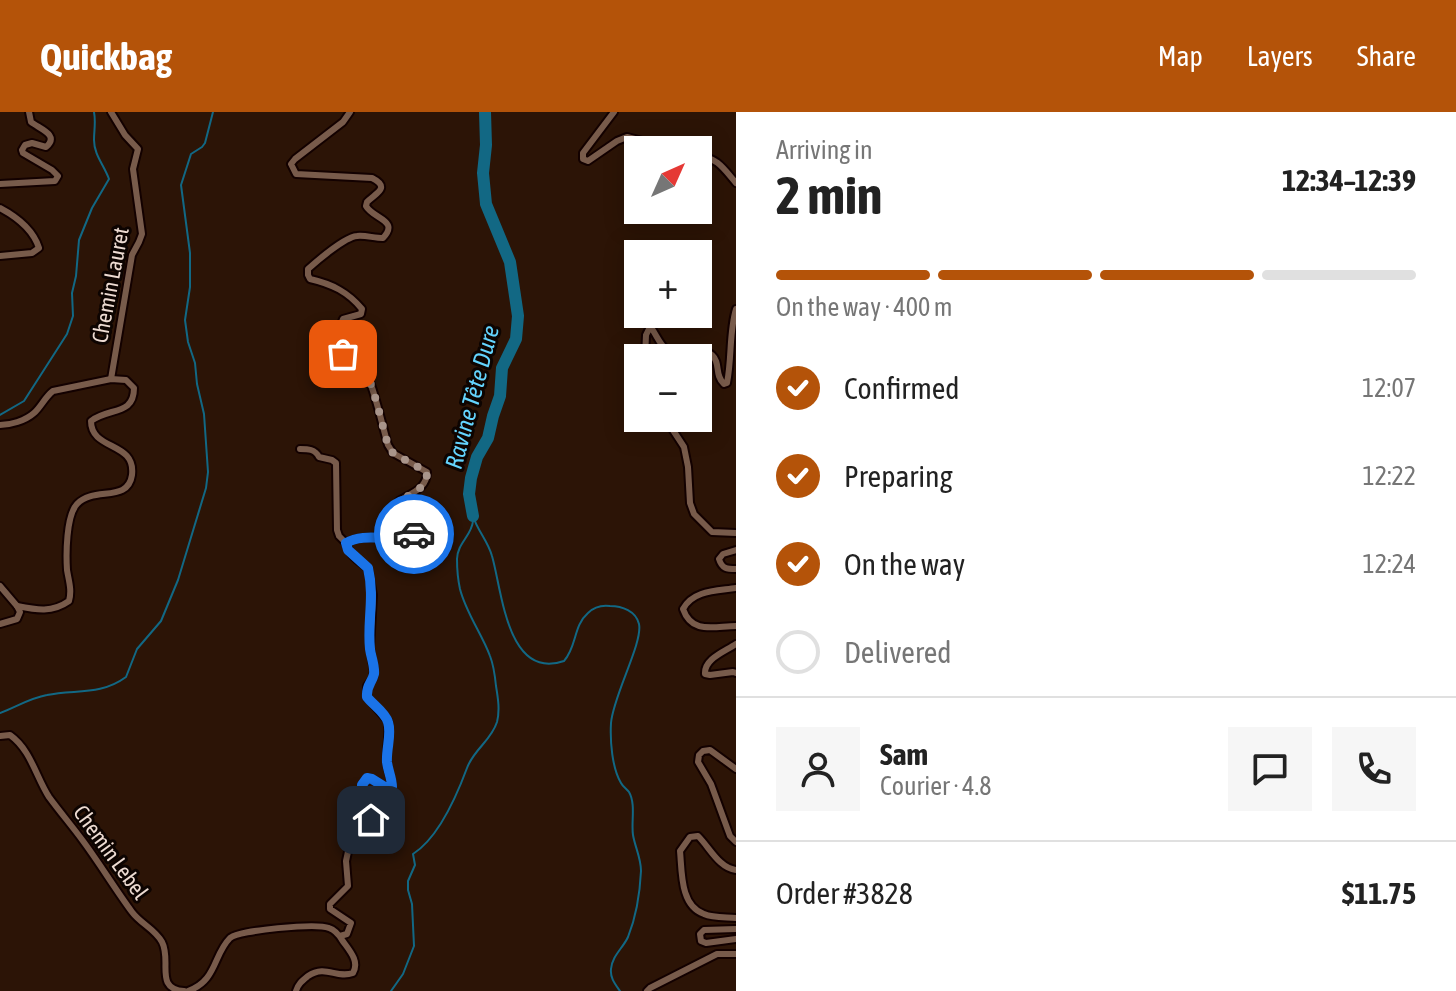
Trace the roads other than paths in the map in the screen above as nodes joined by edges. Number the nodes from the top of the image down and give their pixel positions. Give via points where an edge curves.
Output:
1 (29, 112) edge
2 (111, 112) edge
3 (350, 112) edge
4 (614, 112) edge
5 (624, 138) edge
6 (712, 158) edge
7 (736, 183) edge
8 (0, 184) edge
9 (0, 208) edge
10 (0, 256) edge
11 (736, 309) edge
12 (646, 344) edge
13 (663, 344) edge
14 (712, 356) edge
15 (111, 379) junction
16 (0, 425) edge
17 (674, 432) edge
18 (300, 449) dead end
19 (736, 533) edge
20 (346, 543) junction
21 (736, 550) edge
22 (736, 569) edge
23 (0, 586) edge
24 (736, 588) edge
25 (17, 606) junction
26 (0, 624) edge
27 (736, 626) edge
28 (736, 644) edge
29 (736, 673) edge
30 (0, 736) edge
31 (736, 769) edge
32 (736, 842) edge
33 (736, 870) edge
34 (736, 918) edge
35 (736, 929) edge
36 (340, 936) junction
37 (736, 939) edge
38 (736, 954) edge
39 (186, 991) edge
40 (296, 991) edge
41 (647, 991) edge

1 - 8 street via 31,122 52,138 46,147 25,145 23,153 52,170 57,179
2 - 15 street, Chemin Lauret via 138,149 133,169 142,234 132,255
3 - 20 street via 295,159 292,169 296,174 378,181 380,190 366,206 389,231 383,238 350,238 323,254 308,275 345,291 362,309 341,324 368,341 343,354 363,365 393,453 428,477 421,488 399,501 414,522 414,534
4 - 5 street via 583,159 588,161
6 - 7 street
9 - 10 street via 22,223 39,248
11 - 14 street via 727,383 719,378
12 - 13 street via 652,329
15 - 16 street via 53,391 33,414
15 - 25 street via 126,380 134,388 134,398 129,406 96,417 91,430 128,458 128,486 119,493 95,494 71,513 69,601 44,611
17 - 19 street via 684,447 694,514 712,532
18 - 20 street via 336,463 337,530
20 - 36 street via 370,577 374,671 367,697 388,721 386,758 393,782 388,789 367,778 362,785 371,824 352,833 348,886 330,904 351,923 347,934
21 - 22 street via 719,559 725,569
23 - 25 street
24 - 27 street via 706,592 687,601 683,609 692,624 703,629
25 - 26 street via 17,619
28 - 29 street via 704,668 710,675
30 - 39 street, Chemin Lebel via 10,735 23,746 48,795 133,913 160,938 169,986
31 - 32 street via 710,750 699,755
33 - 34 street via 722,864 698,836 690,837 680,851 689,904 704,914
35 - 37 street via 700,934 706,943
36 - 39 street, Chemin Lebel via 324,927 301,925 244,931 231,937 203,983
36 - 40 street via 355,960 353,973 322,970
38 - 41 street via 717,954

